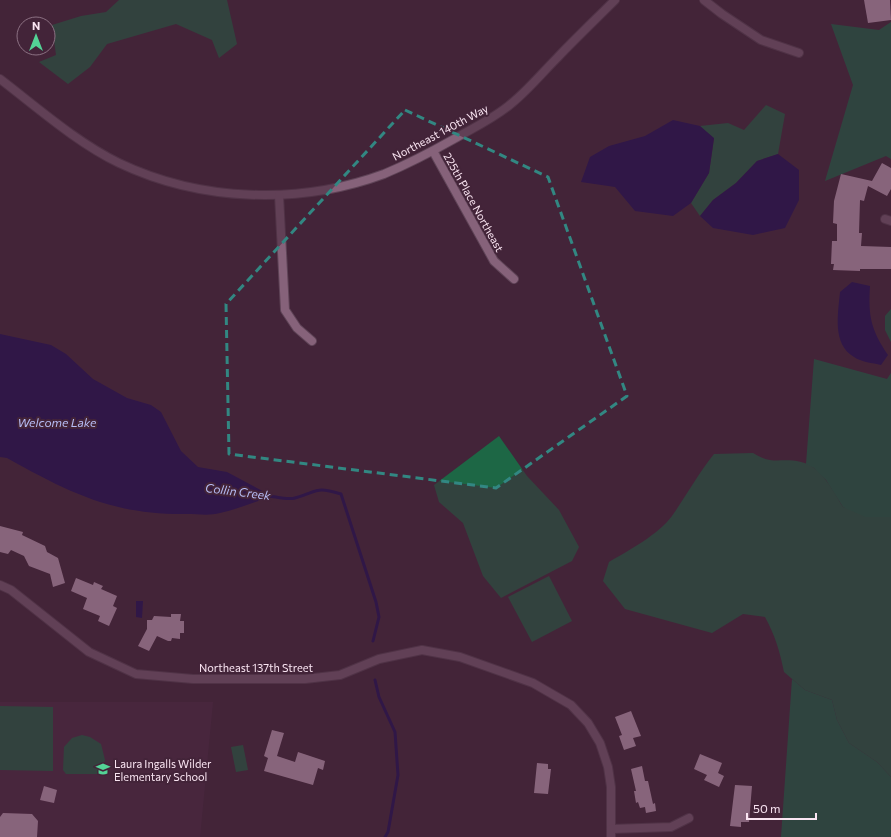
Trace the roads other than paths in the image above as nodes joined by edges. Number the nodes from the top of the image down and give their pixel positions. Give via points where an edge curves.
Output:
1 (615, 0) edge
2 (704, 0) edge
3 (799, 53) dead end
4 (0, 79) edge
5 (433, 151) junction
6 (279, 195) junction
7 (514, 279) dead end
8 (312, 341) dead end
9 (0, 585) edge
10 (689, 818) dead end
11 (611, 833) edge

1 - 5 street, Northeast 140th Way via 511,104
2 - 3 street via 761,40
4 - 6 street, Northeast 140th Way via 71,134 132,168 164,180 200,189 236,194
5 - 6 street, Northeast 140th Way via 406,165 355,182
5 - 7 street, 225th Place Northeast via 494,261
6 - 8 street via 285,310 297,328
9 - 11 street, Northeast 137th Street via 11,590 89,652 136,674 193,678 305,679 340,675 379,659 422,650 460,657 533,683 571,705 588,723 600,743 608,768
10 - 11 street via 671,827

